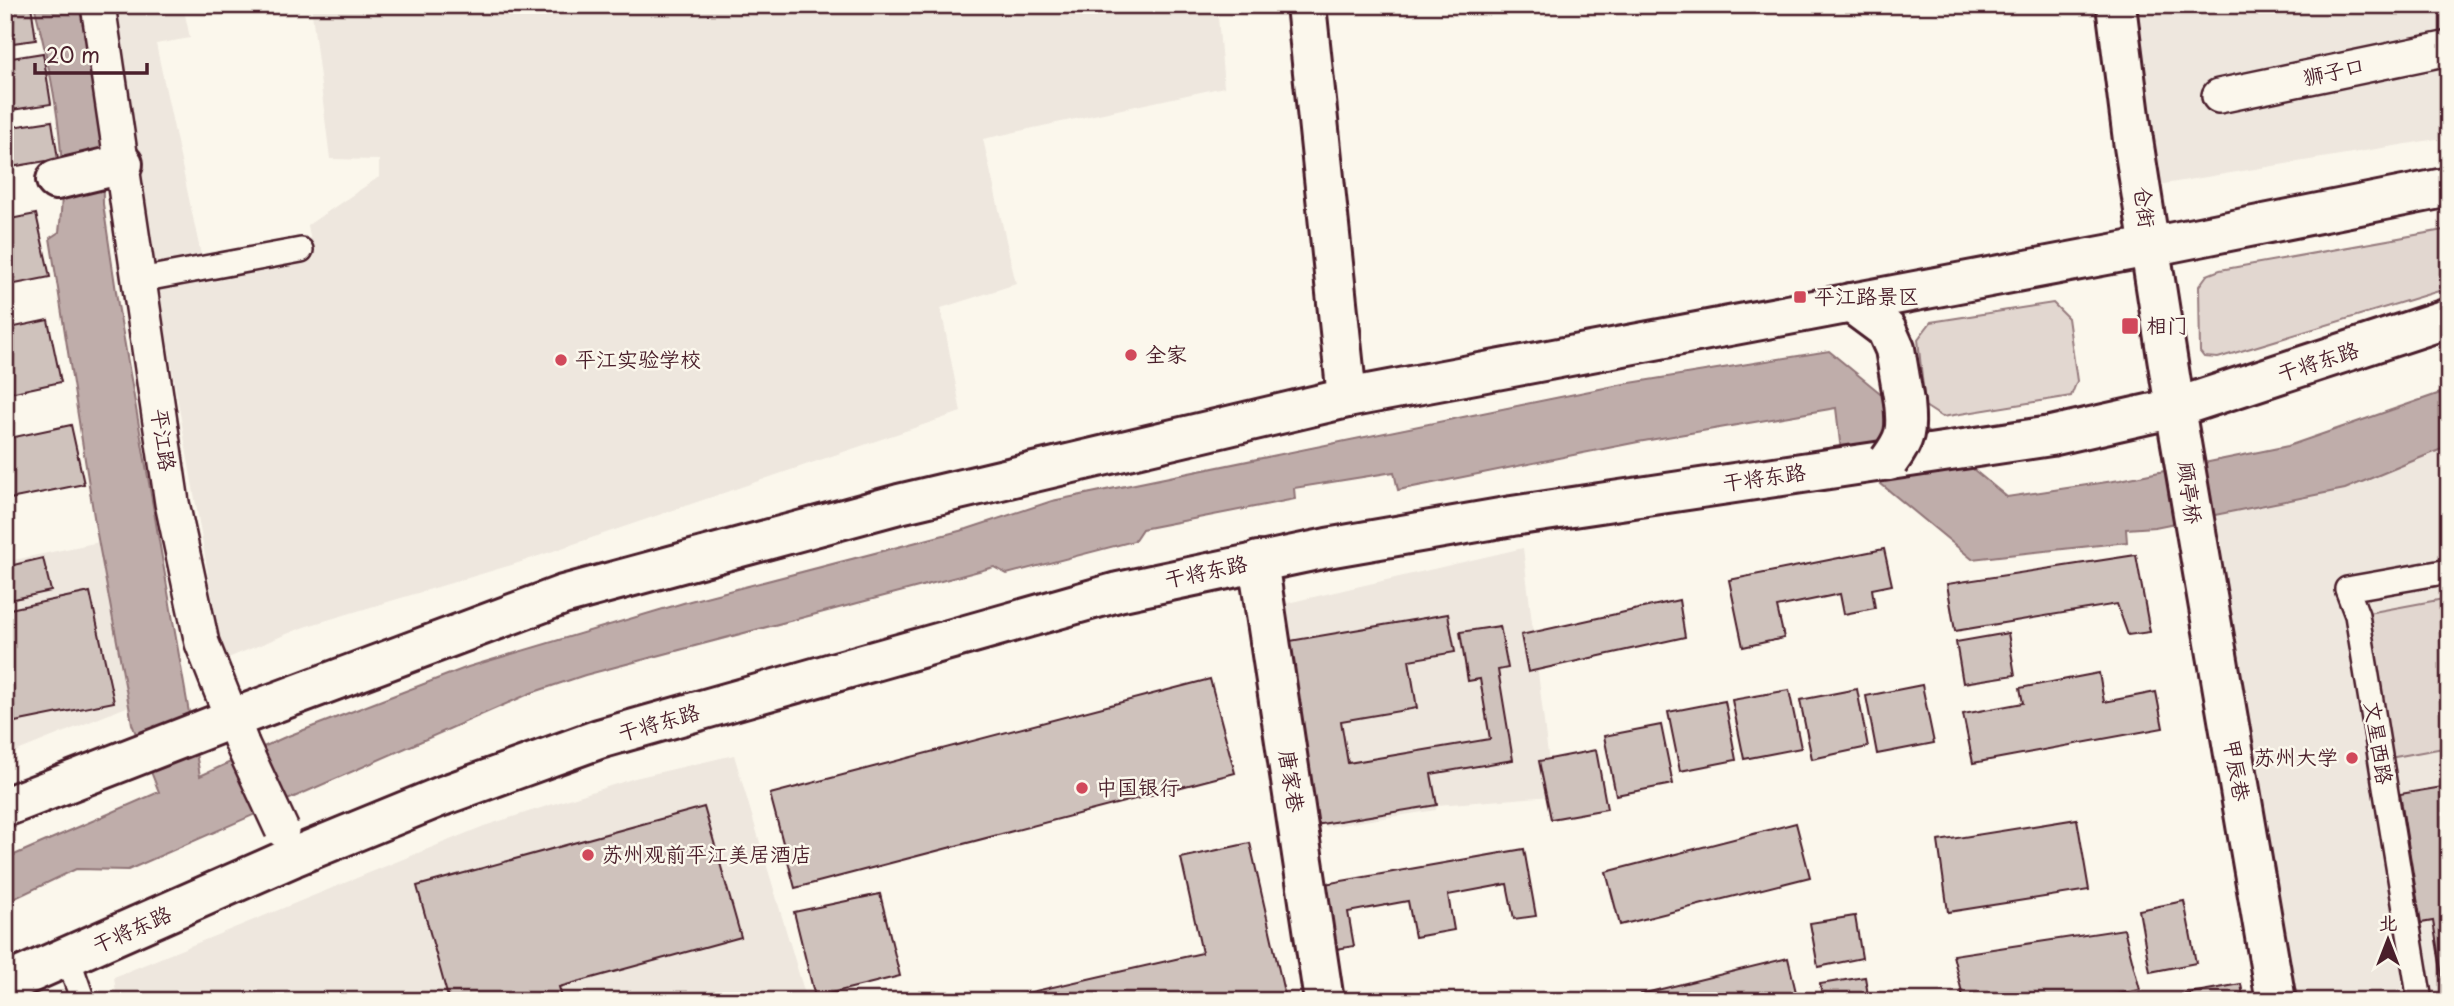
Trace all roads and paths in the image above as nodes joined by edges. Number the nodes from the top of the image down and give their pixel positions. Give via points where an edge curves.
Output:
1 (98, 5) edge
2 (1306, 5) edge
3 (2116, 5) edge
4 (2449, 48) edge
5 (2219, 96) dead end
6 (116, 166) junction
7 (56, 180) dead end
8 (2449, 187) edge
9 (2149, 247) junction
10 (301, 250) dead end
11 (140, 280) junction
12 (1851, 303) junction
13 (2449, 318) edge
14 (1347, 398) junction
15 (2175, 408) junction
16 (1889, 461) junction
17 (2196, 539) joint
18 (1258, 561) junction
19 (2449, 570) edge
20 (229, 730) junction
21 (5, 807) edge
22 (287, 844) junction
23 (68, 958) junction
24 (19, 978) edge
25 (83, 1001) edge
26 (1324, 1001) edge
27 (2276, 1001) edge
28 (2420, 1001) edge

1 - 6 street, 平江路
2 - 14 main road
3 - 9 main road, 仓街
4 - 5 street, 狮子口
6 - 7 main road
6 - 11 street, 平江路
8 - 9 main road
9 - 12 main road
9 - 15 main road, 仓街
10 - 11 lane
11 - 20 street, 平江路 via 175,515 202,643
12 - 14 main road
12 - 16 main road, bridge via 1886,329 1895,349 1907,426 1903,443
13 - 15 main road, 干将东路
14 - 20 main road via 899,504 563,595
15 - 16 main road, 干将东路 via 2051,436
15 - 17 main road, 顾亭桥
16 - 18 main road, 干将东路 via 1512,516
17 - 27 main road, 甲辰巷
18 - 22 main road, 干将东路 via 1105,595 599,739 442,796
18 - 26 main road, 唐家巷
19 - 28 lane, 文星西路 via 2347,589 2357,615
20 - 21 main road via 131,758
20 - 22 street, 平江路, bridge
22 - 23 main road, 干将东路
23 - 24 main road, 干将东路
23 - 25 lane

